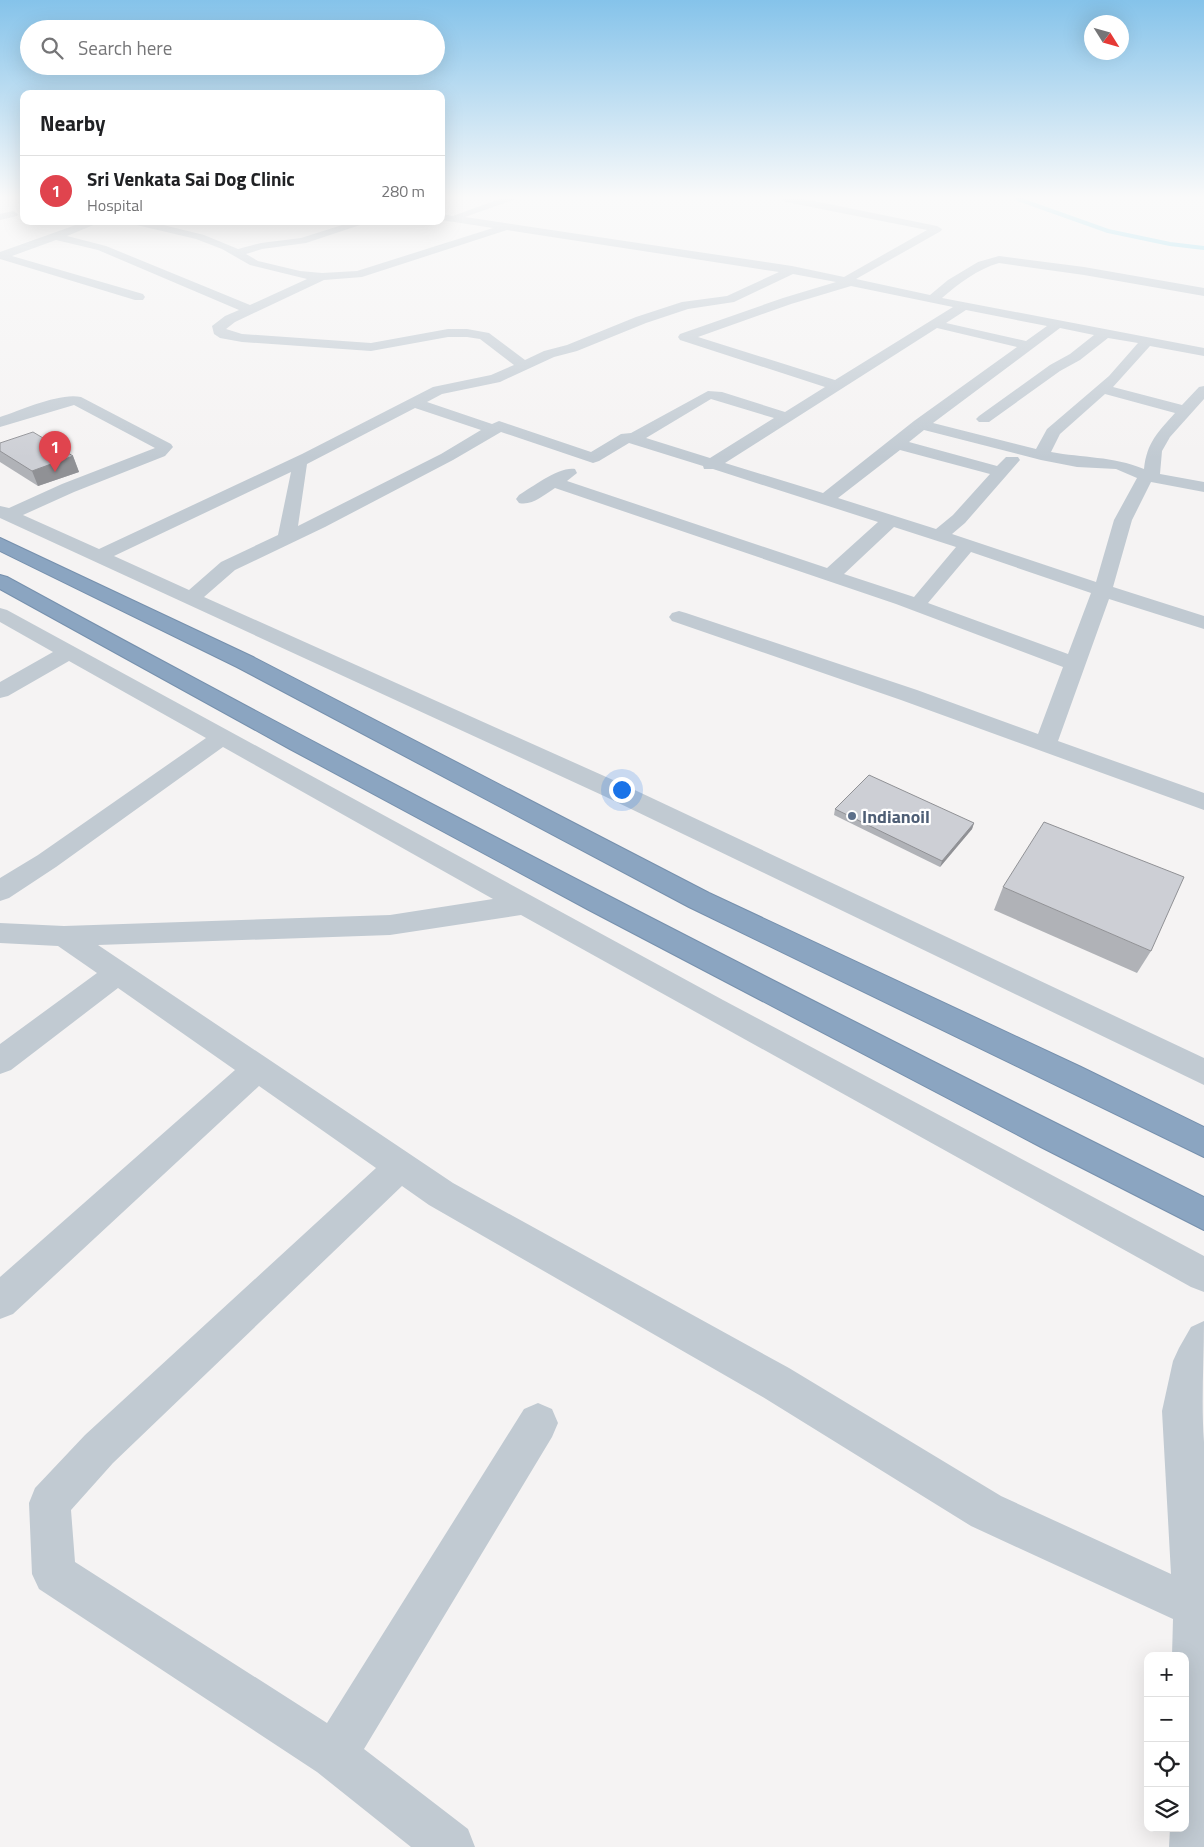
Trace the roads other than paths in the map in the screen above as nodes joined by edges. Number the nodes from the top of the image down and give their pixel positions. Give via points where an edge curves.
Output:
1 (99, 285) edge
2 (187, 285) edge
3 (304, 285) edge
4 (760, 285) edge
5 (838, 285) edge
6 (864, 285) edge
7 (949, 285) edge
8 (1165, 285) edge
9 (1204, 292) edge
10 (139, 297) dead end
11 (933, 299) junction
12 (964, 306) junction
13 (250, 310) junction
14 (935, 324) junction
15 (1058, 324) junction
16 (1105, 333) junction
17 (1147, 341) junction
18 (1029, 346) junction
19 (1204, 352) edge
20 (525, 366) junction
21 (838, 386) junction
22 (1102, 389) junction
23 (1204, 390) edge
24 (413, 402) junction
25 (1186, 411) junction
26 (786, 417) junction
27 (984, 419) dead end
28 (0, 422) edge
29 (920, 424) junction
30 (493, 429) junction
31 (632, 439) junction
32 (897, 444) junction
33 (1022, 450) junction
34 (1041, 455) junction
35 (593, 458) junction
36 (298, 461) junction
37 (710, 465) junction
38 (1000, 472) junction
39 (1148, 476) junction
40 (552, 482) junction
41 (1204, 487) edge
42 (524, 499) dead end
43 (825, 500) junction
44 (5, 513) edge
45 (890, 521) junction
46 (938, 536) junction
47 (287, 538) junction
48 (0, 544) edge
49 (967, 545) junction
50 (99, 556) junction
51 (830, 576) junction
52 (0, 581) edge
53 (1101, 590) junction
54 (191, 598) junction
55 (923, 598) dead end
56 (0, 614) edge
57 (679, 617) dead end
58 (1204, 623) edge
59 (70, 652) junction
60 (1075, 664) junction
61 (0, 691) edge
62 (222, 737) junction
63 (1046, 743) junction
64 (1204, 802) edge
65 (0, 891) edge
66 (526, 904) junction
67 (0, 933) edge
68 (64, 936) junction
69 (118, 973) junction
70 (0, 1061) edge
71 (256, 1069) junction
72 (1204, 1072) edge
73 (1204, 1142) edge
74 (401, 1166) junction
75 (1204, 1214) edge
76 (1204, 1275) edge
77 (0, 1301) edge
78 (1204, 1340) edge
79 (538, 1423) dead end
80 (1195, 1607) junction
81 (334, 1755) junction
82 (450, 1847) edge
83 (1194, 1847) edge

1 - 10 street
2 - 13 street
3 - 13 street
4 - 20 street via 730,299 686,305 634,322
5 - 21 street via 685,336
6 - 11 street
7 - 11 street
8 - 9 street
11 - 12 street
12 - 14 street
12 - 15 street
13 - 20 street via 223,323 219,331 242,338 371,347 448,333 475,333
14 - 18 street
14 - 21 street
15 - 16 street
15 - 18 street
16 - 17 street
16 - 27 street
17 - 19 street
17 - 22 street
18 - 29 street
20 - 24 street via 495,379 443,388
21 - 26 street
22 - 25 street
22 - 34 street via 1053,432
23 - 25 street
24 - 30 street
24 - 36 street
25 - 39 street via 1164,435 1154,452
26 - 31 street via 708,395
26 - 37 street
28 - 44 street via 76,400 165,447 159,453
29 - 32 street
29 - 33 street
30 - 35 street via 499,426
30 - 47 street via 447,457
31 - 35 street via 627,437
31 - 37 street
32 - 38 street
32 - 43 street
33 - 34 street
33 - 38 street
34 - 39 street via 1120,465
35 - 40 street
36 - 47 street via 300,466
36 - 50 street
37 - 43 street
38 - 46 street via 959,519
39 - 41 street
39 - 53 street via 1123,520
40 - 42 street
40 - 51 street
43 - 45 street
44 - 50 street
45 - 46 street
45 - 51 street
46 - 49 street
47 - 54 street via 228,566
48 - 73 highway via 245,662 699,900
49 - 53 street
49 - 55 street
50 - 54 street
51 - 60 street via 966,622
52 - 75 highway via 209,697 663,936
53 - 58 street
53 - 60 street
54 - 72 street via 613,790
56 - 59 street
57 - 63 street
59 - 61 street
59 - 62 street
60 - 63 street
62 - 65 street
62 - 66 street
63 - 64 street
66 - 68 street via 390,925
66 - 76 street
67 - 68 street
68 - 69 street
69 - 70 street
69 - 71 street
71 - 74 street
71 - 77 street
74 - 80 street via 441,1194 776,1382 986,1511
74 - 81 street via 99,1449 50,1503 54,1574
78 - 80 street via 1192,1361 1182,1411
79 - 81 street
80 - 83 street
81 - 82 street

